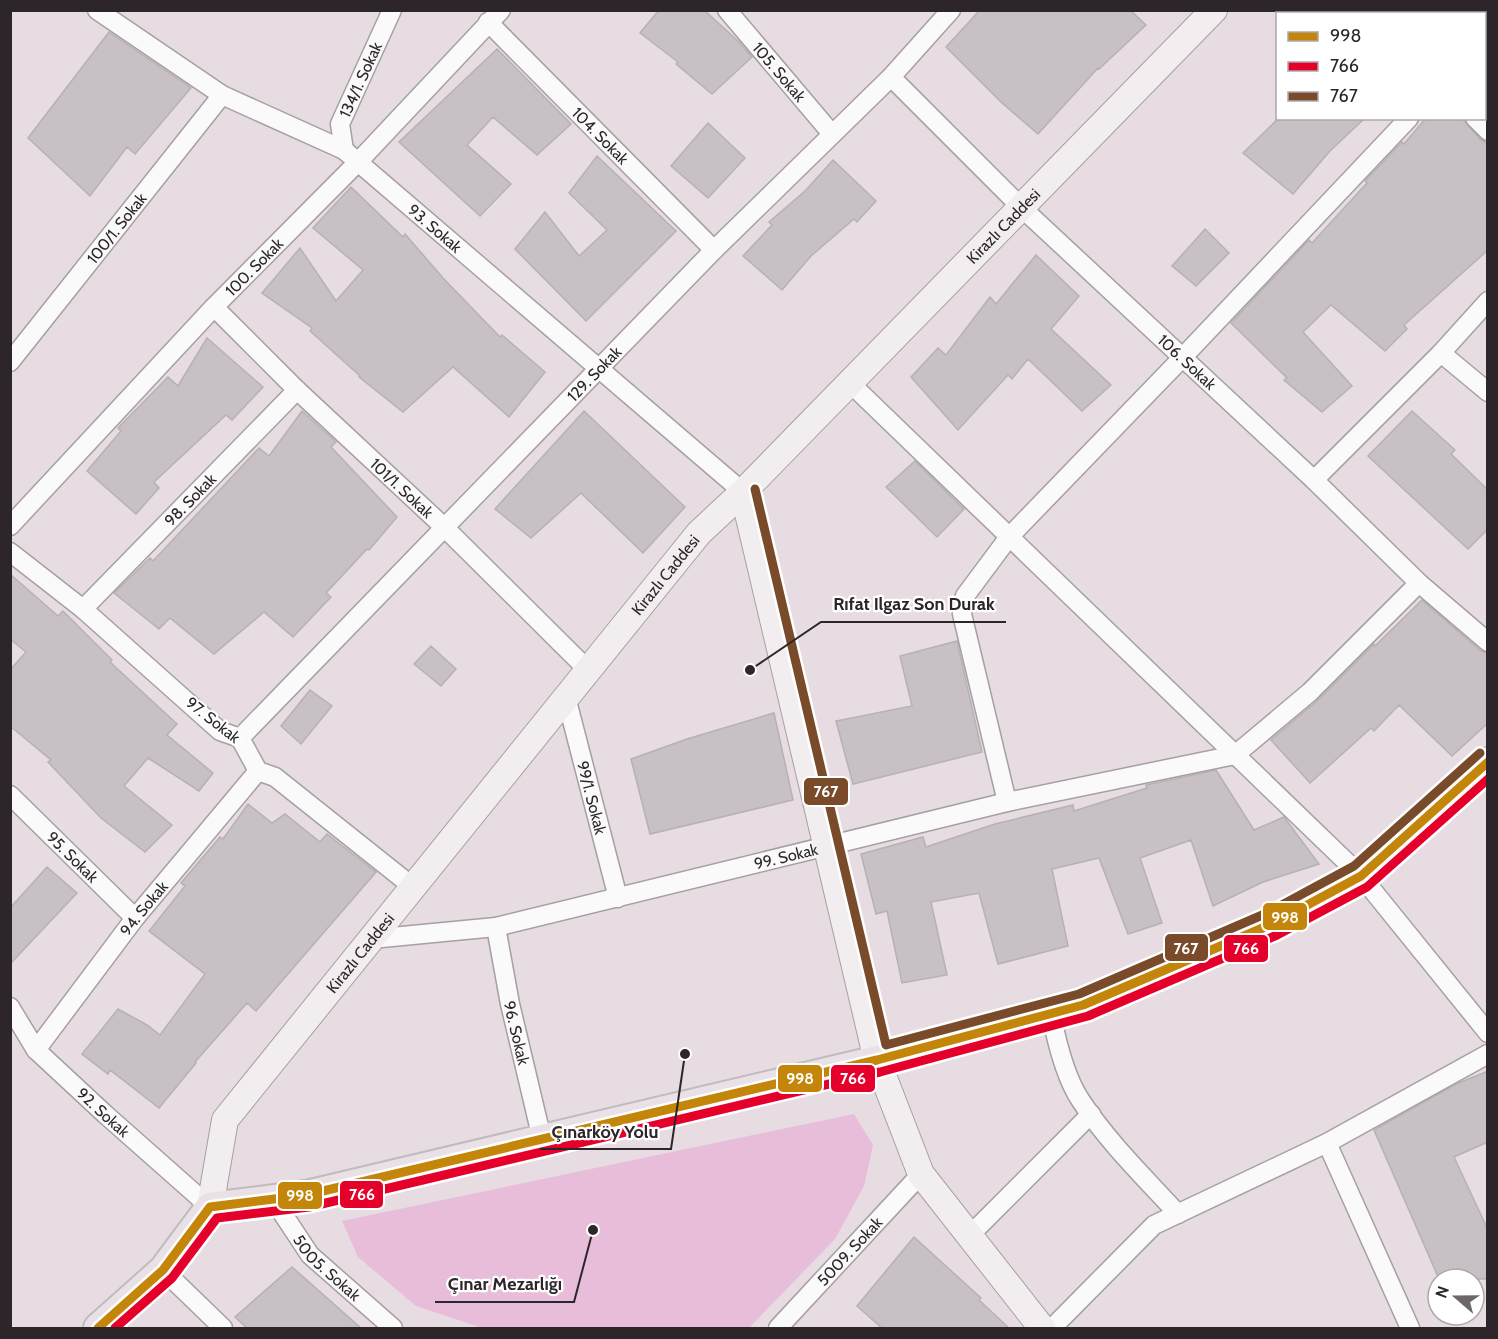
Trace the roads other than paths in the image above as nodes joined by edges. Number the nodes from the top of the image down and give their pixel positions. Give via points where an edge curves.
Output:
1 (97, 10) edge
2 (392, 10) edge
3 (727, 10) edge
4 (1214, 10) edge
5 (949, 11) edge
6 (494, 16) edge
7 (891, 77) junction
8 (222, 94) junction
9 (1407, 120) edge
10 (1477, 120) edge
11 (1488, 131) edge
12 (832, 134) junction
13 (351, 156) junction
14 (1021, 207) junction
15 (714, 250) junction
16 (1488, 301) edge
17 (214, 307) junction
18 (1441, 353) junction
19 (1182, 358) junction
20 (10, 362) edge
21 (598, 368) junction
22 (849, 382) junction
23 (297, 390) junction
24 (1488, 392) edge
25 (1314, 480) junction
26 (743, 492) junction
27 (10, 526) edge
28 (444, 527) junction
29 (1009, 537) junction
30 (10, 552) edge
31 (1419, 583) junction
32 (83, 609) junction
33 (1488, 642) edge
34 (588, 670) junction
35 (567, 697) junction
36 (240, 738) junction
37 (1235, 755) junction
38 (1488, 762) edge
39 (258, 771) junction
40 (10, 795) edge
41 (1007, 802) junction
42 (827, 846) junction
43 (1361, 876) junction
44 (413, 887) junction
45 (618, 898) junction
46 (135, 918) junction
47 (496, 927) junction
48 (371, 939) junction
49 (10, 1007) edge
50 (1051, 1013) junction
51 (1488, 1033) edge
52 (36, 1050) junction
53 (1488, 1054) edge
54 (877, 1060) junction
55 (1091, 1114) junction
56 (542, 1139) junction
57 (1327, 1143) junction
58 (921, 1174) junction
59 (273, 1199) junction
60 (210, 1207) junction
61 (1178, 1214) junction
62 (969, 1236) junction
63 (163, 1270) junction
64 (98, 1329) edge
65 (223, 1329) edge
66 (393, 1329) edge
67 (778, 1329) edge
68 (1042, 1329) edge
69 (1052, 1329) edge
70 (1410, 1329) edge

1 - 8 street, 93. Sokak
2 - 13 street, 134/1. Sokak via 340,124
3 - 12 street, 105. Sokak
4 - 14 main road, Kirazlı Caddesi
5 - 7 street, 129. Sokak
6 - 13 street, 100. Sokak
6 - 15 street, 104. Sokak
7 - 12 street, 129. Sokak
7 - 14 street, 106. Sokak
8 - 13 street, 93. Sokak
8 - 20 street, 100/1. Sokak
9 - 19 street
10 - 11 street
12 - 15 street, 129. Sokak
13 - 17 street, 100. Sokak
13 - 21 street, 93. Sokak
14 - 19 street, 106. Sokak
14 - 22 main road, Kirazlı Caddesi
15 - 21 street, 129. Sokak
16 - 18 street
17 - 23 street, 101/1. Sokak
17 - 27 street, 100. Sokak
18 - 24 street
18 - 25 street
19 - 25 street, 106. Sokak
19 - 29 street
21 - 26 street, 93. Sokak
21 - 28 street, 129. Sokak
22 - 26 main road, Kirazlı Caddesi
22 - 29 street
23 - 28 street, 101/1. Sokak
23 - 32 street, 98. Sokak
25 - 31 street, 106. Sokak
26 - 34 main road, Kirazlı Caddesi via 699,533
26 - 42 main road
28 - 34 street, 101/1. Sokak
28 - 36 street, 129. Sokak
29 - 37 street
29 - 41 street via 965,596 962,614
30 - 32 street, 97. Sokak
31 - 33 street, 106. Sokak
31 - 37 street via 1310,692
32 - 36 street, 97. Sokak via 220,731
34 - 35 main road, Kirazlı Caddesi
35 - 44 main road, Kirazlı Caddesi
35 - 45 street, 99/1. Sokak
36 - 39 street, 97. Sokak
37 - 41 street, 99. Sokak
37 - 43 street
38 - 43 main road
39 - 44 street via 275,777
39 - 46 street, 94. Sokak
40 - 46 street, 95. Sokak
41 - 42 street, 99. Sokak
42 - 45 street, 99. Sokak
42 - 54 main road
43 - 50 main road via 1272,924 1083,1005
43 - 51 street
44 - 48 main road, Kirazlı Caddesi
45 - 47 street, 99. Sokak
46 - 52 street, 94. Sokak
47 - 48 street, 99. Sokak
47 - 56 street, 96. Sokak
48 - 60 main road, Kirazlı Caddesi via 225,1120
49 - 52 street, 92. Sokak
50 - 54 main road
50 - 55 street via 1058,1047 1079,1099
52 - 60 street, 92. Sokak
53 - 57 street
54 - 56 main road
54 - 58 main road
55 - 61 street
55 - 62 street
56 - 59 main road via 306,1195
57 - 61 street
57 - 70 street
58 - 62 main road
58 - 67 street, 5009. Sokak
59 - 60 main road
59 - 66 street, 5005. Sokak via 310,1255
60 - 63 main road
61 - 69 street via 1154,1225
62 - 68 main road
63 - 64 main road
63 - 65 street

